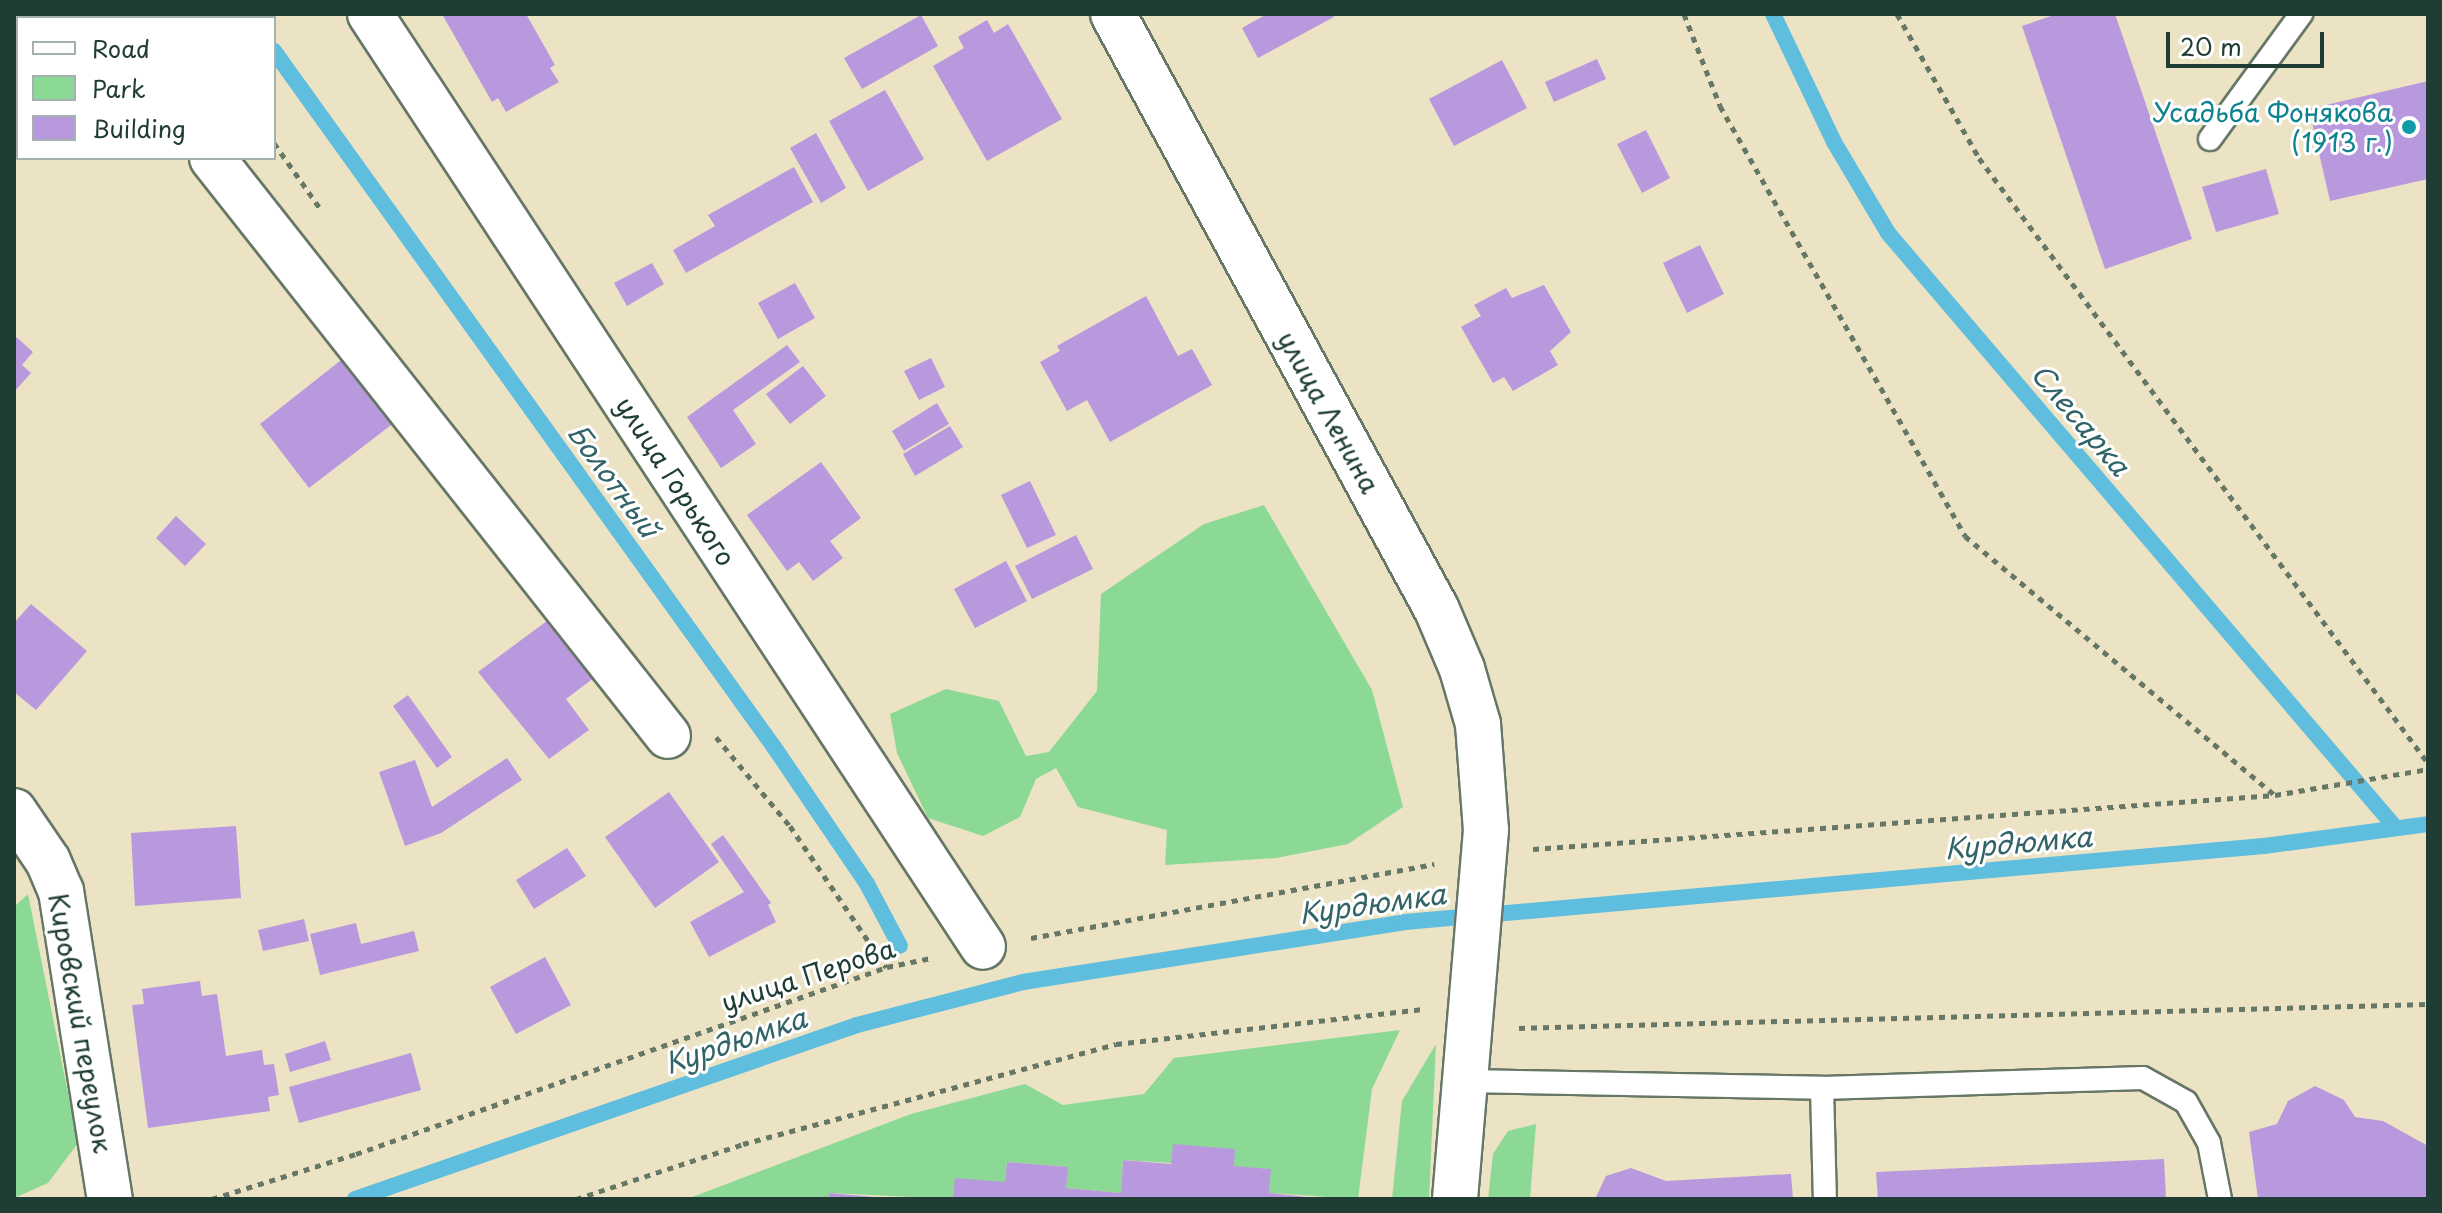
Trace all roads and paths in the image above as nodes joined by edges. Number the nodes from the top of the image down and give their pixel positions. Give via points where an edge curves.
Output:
1 (370, 14) edge
2 (1113, 14) edge
3 (1684, 14) edge
4 (1897, 14) edge
5 (2301, 14) edge
6 (2210, 139) dead end
7 (214, 160) edge
8 (668, 736) dead end
9 (2428, 766) edge
10 (2275, 795) junction
11 (14, 811) edge
12 (1532, 849) dead end
13 (1435, 864) dead end
14 (983, 947) junction
15 (2428, 1004) edge
16 (1471, 1020) junction
17 (1466, 1081) junction
18 (1822, 1088) junction
19 (110, 1199) edge
20 (212, 1199) edge
21 (576, 1199) edge
22 (1455, 1199) edge
23 (1825, 1199) edge
24 (2220, 1199) edge

1 - 14 street, улица Горького
2 - 16 street, улица Ленина via 1437,610 1462,669 1478,724 1486,830
3 - 10 path via 1720,106 1965,536
4 - 9 path via 1979,158
5 - 6 lane
7 - 8 street
9 - 10 path
10 - 12 path
11 - 19 street, Кировский переулок via 61,891
13 - 14 path, улица Перова
14 - 20 path, улица Перова via 887,967 356,1154
15 - 16 path via 1524,1029
16 - 17 street
16 - 21 path via 1425,1009 1116,1044 743,1144
17 - 18 lane
17 - 22 street
18 - 23 lane
18 - 24 lane via 2143,1078 2186,1102 2209,1143

